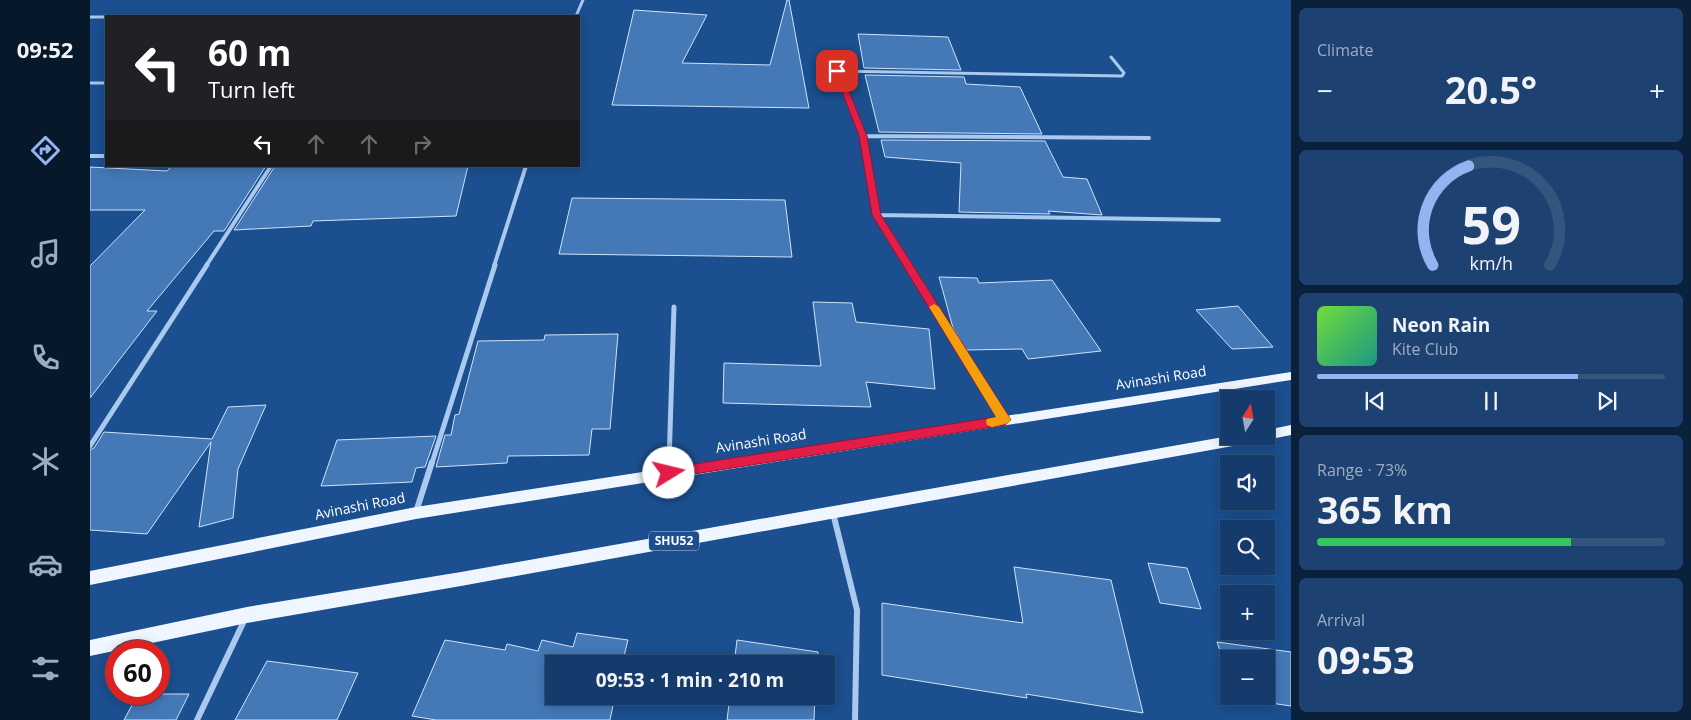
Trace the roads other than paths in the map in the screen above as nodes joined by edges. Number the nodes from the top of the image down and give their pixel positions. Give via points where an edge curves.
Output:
1 (583, 0) edge
2 (576, 15) edge
3 (90, 17) edge
4 (105, 17) edge
5 (1111, 57) dead end
6 (90, 83) edge
7 (105, 83) edge
8 (863, 136) junction
9 (1149, 138) dead end
10 (90, 156) edge
11 (105, 156) edge
12 (270, 167) edge
13 (526, 167) edge
14 (877, 215) junction
15 (1219, 220) dead end
16 (674, 307) dead end
17 (1291, 376) edge
18 (1005, 420) junction
19 (1291, 430) edge
20 (1275, 433) edge
21 (1220, 443) edge
22 (90, 446) edge
23 (669, 473) junction
24 (416, 513) junction
25 (833, 513) junction
26 (90, 578) edge
27 (246, 615) junction
28 (90, 648) edge
29 (196, 720) edge
30 (855, 720) edge

1 - 2 street
3 - 4 street
5 - 8 street via 1124,73 1122,76 837,71
6 - 7 street
8 - 9 street
8 - 14 street
10 - 11 street
12 - 22 street
13 - 24 street
14 - 15 street
14 - 18 street
16 - 23 street
17 - 18 main road, Avinashi Road
18 - 23 main road, Avinashi Road
19 - 20 main road
21 - 25 main road, SHU52
23 - 24 main road, Avinashi Road
24 - 26 main road, Avinashi Road
25 - 27 main road, SHU52
25 - 30 street via 857,610
27 - 28 main road, SHU52
27 - 29 street

